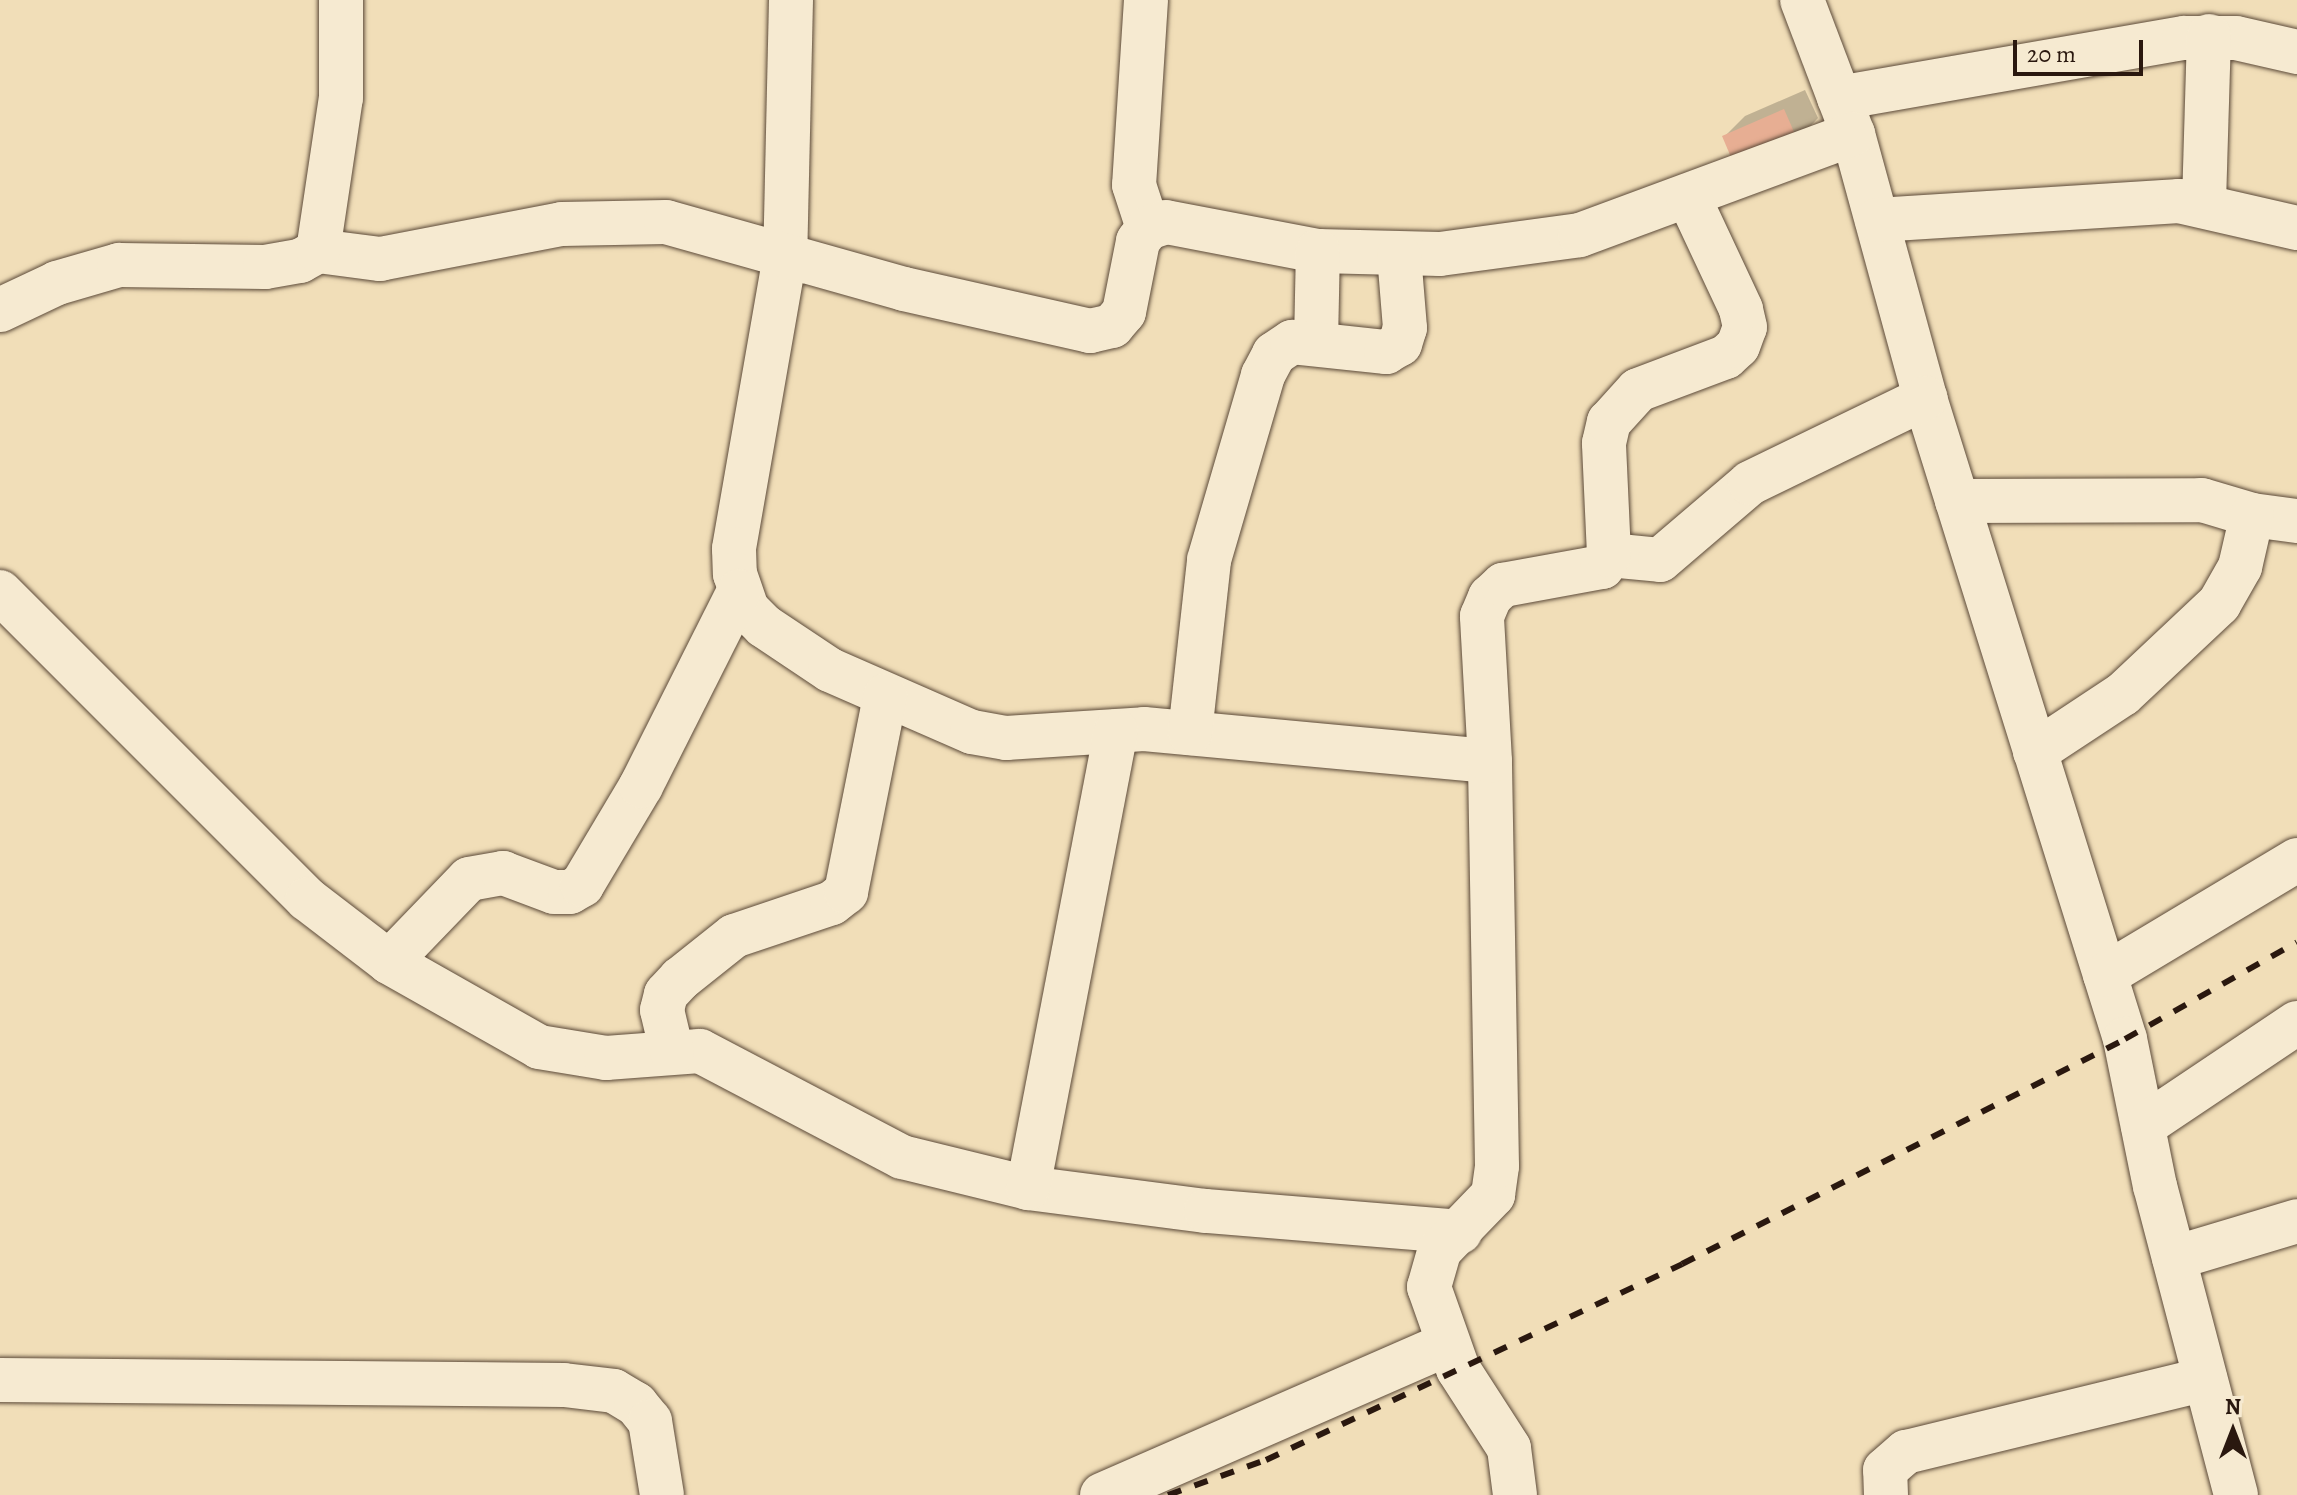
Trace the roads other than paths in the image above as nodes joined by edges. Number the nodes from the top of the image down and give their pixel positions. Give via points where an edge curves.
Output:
1 (341, 0) edge
2 (791, 0) edge
3 (1146, 0) edge
4 (1802, 0) edge
5 (2209, 36) junction
6 (2297, 52) edge
7 (1846, 116) junction
8 (1688, 196) junction
9 (2204, 203) junction
10 (1877, 220) junction
11 (1148, 228) junction
12 (2297, 228) edge
13 (318, 251) junction
14 (1318, 251) junction
15 (1399, 255) junction
16 (785, 256) junction
17 (0, 310) edge
18 (1316, 343) junction
19 (1925, 398) junction
20 (1957, 501) junction
21 (2252, 515) junction
22 (2297, 521) edge
23 (1609, 555) junction
24 (739, 591) junction
25 (0, 592) edge
26 (885, 696) junction
27 (1116, 731) junction
28 (1190, 733) junction
29 (2035, 752) junction
30 (1490, 761) junction
31 (2297, 860) edge
32 (389, 962) junction
33 (2105, 975) junction
34 (2297, 1023) edge
35 (672, 1052) junction
36 (2143, 1126) junction
37 (1028, 1188) junction
38 (2297, 1221) edge
39 (1460, 1232) junction
40 (2174, 1258) junction
41 (1448, 1344) junction
42 (2205, 1379) junction
43 (0, 1380) edge
44 (1518, 1494) edge
45 (662, 1495) edge
46 (1102, 1495) edge
47 (1886, 1495) edge
48 (2236, 1495) edge

1 - 13 street via 341,98
2 - 16 street
3 - 11 street via 1134,185
4 - 7 street
5 - 6 street
5 - 7 street
5 - 9 street
7 - 8 street
7 - 10 street
8 - 15 street via 1580,235
8 - 23 street via 1745,327 1738,346 1726,357 1638,390 1609,422 1604,443
9 - 10 street
9 - 12 street
10 - 19 street
11 - 14 street via 1166,222
11 - 16 street via 1138,241 1124,312 1112,326 1090,331
13 - 16 street via 380,259 562,224 666,222
13 - 17 street via 265,267 119,265 57,283
14 - 15 street
14 - 18 street
15 - 18 street via 1405,328 1400,344 1386,352
16 - 24 street via 734,549
18 - 28 street via 1292,342 1274,354 1263,375 1209,560
19 - 20 street
19 - 23 street via 1750,483 1660,560
20 - 21 street via 2202,500
20 - 29 street
21 - 22 street
21 - 29 street via 2240,567 2219,604 2123,694
23 - 30 street via 1602,567 1586,574 1503,585 1490,597 1482,616
24 - 26 street via 764,626 830,670
24 - 32 street via 641,786 582,885 554,892 503,873 469,879
25 - 32 street via 307,899
26 - 27 street via 944,724 1006,738
26 - 35 street via 846,892 832,903 734,936 680,979 666,994 662,1010
27 - 28 street
27 - 37 street
28 - 30 street
29 - 33 street
30 - 39 street via 1497,1166 1493,1195
31 - 33 street
32 - 35 street via 539,1047 606,1058
33 - 36 street
34 - 36 street
35 - 37 street via 700,1051 724,1060 902,1157
36 - 40 street
37 - 39 street via 1206,1211
38 - 40 street
39 - 41 street via 1439,1251 1429,1287
40 - 42 street
41 - 44 street via 1509,1448
41 - 46 street
42 - 47 street via 1906,1452 1885,1470
42 - 48 street
43 - 45 street via 564,1385 614,1391 636,1404 650,1421

